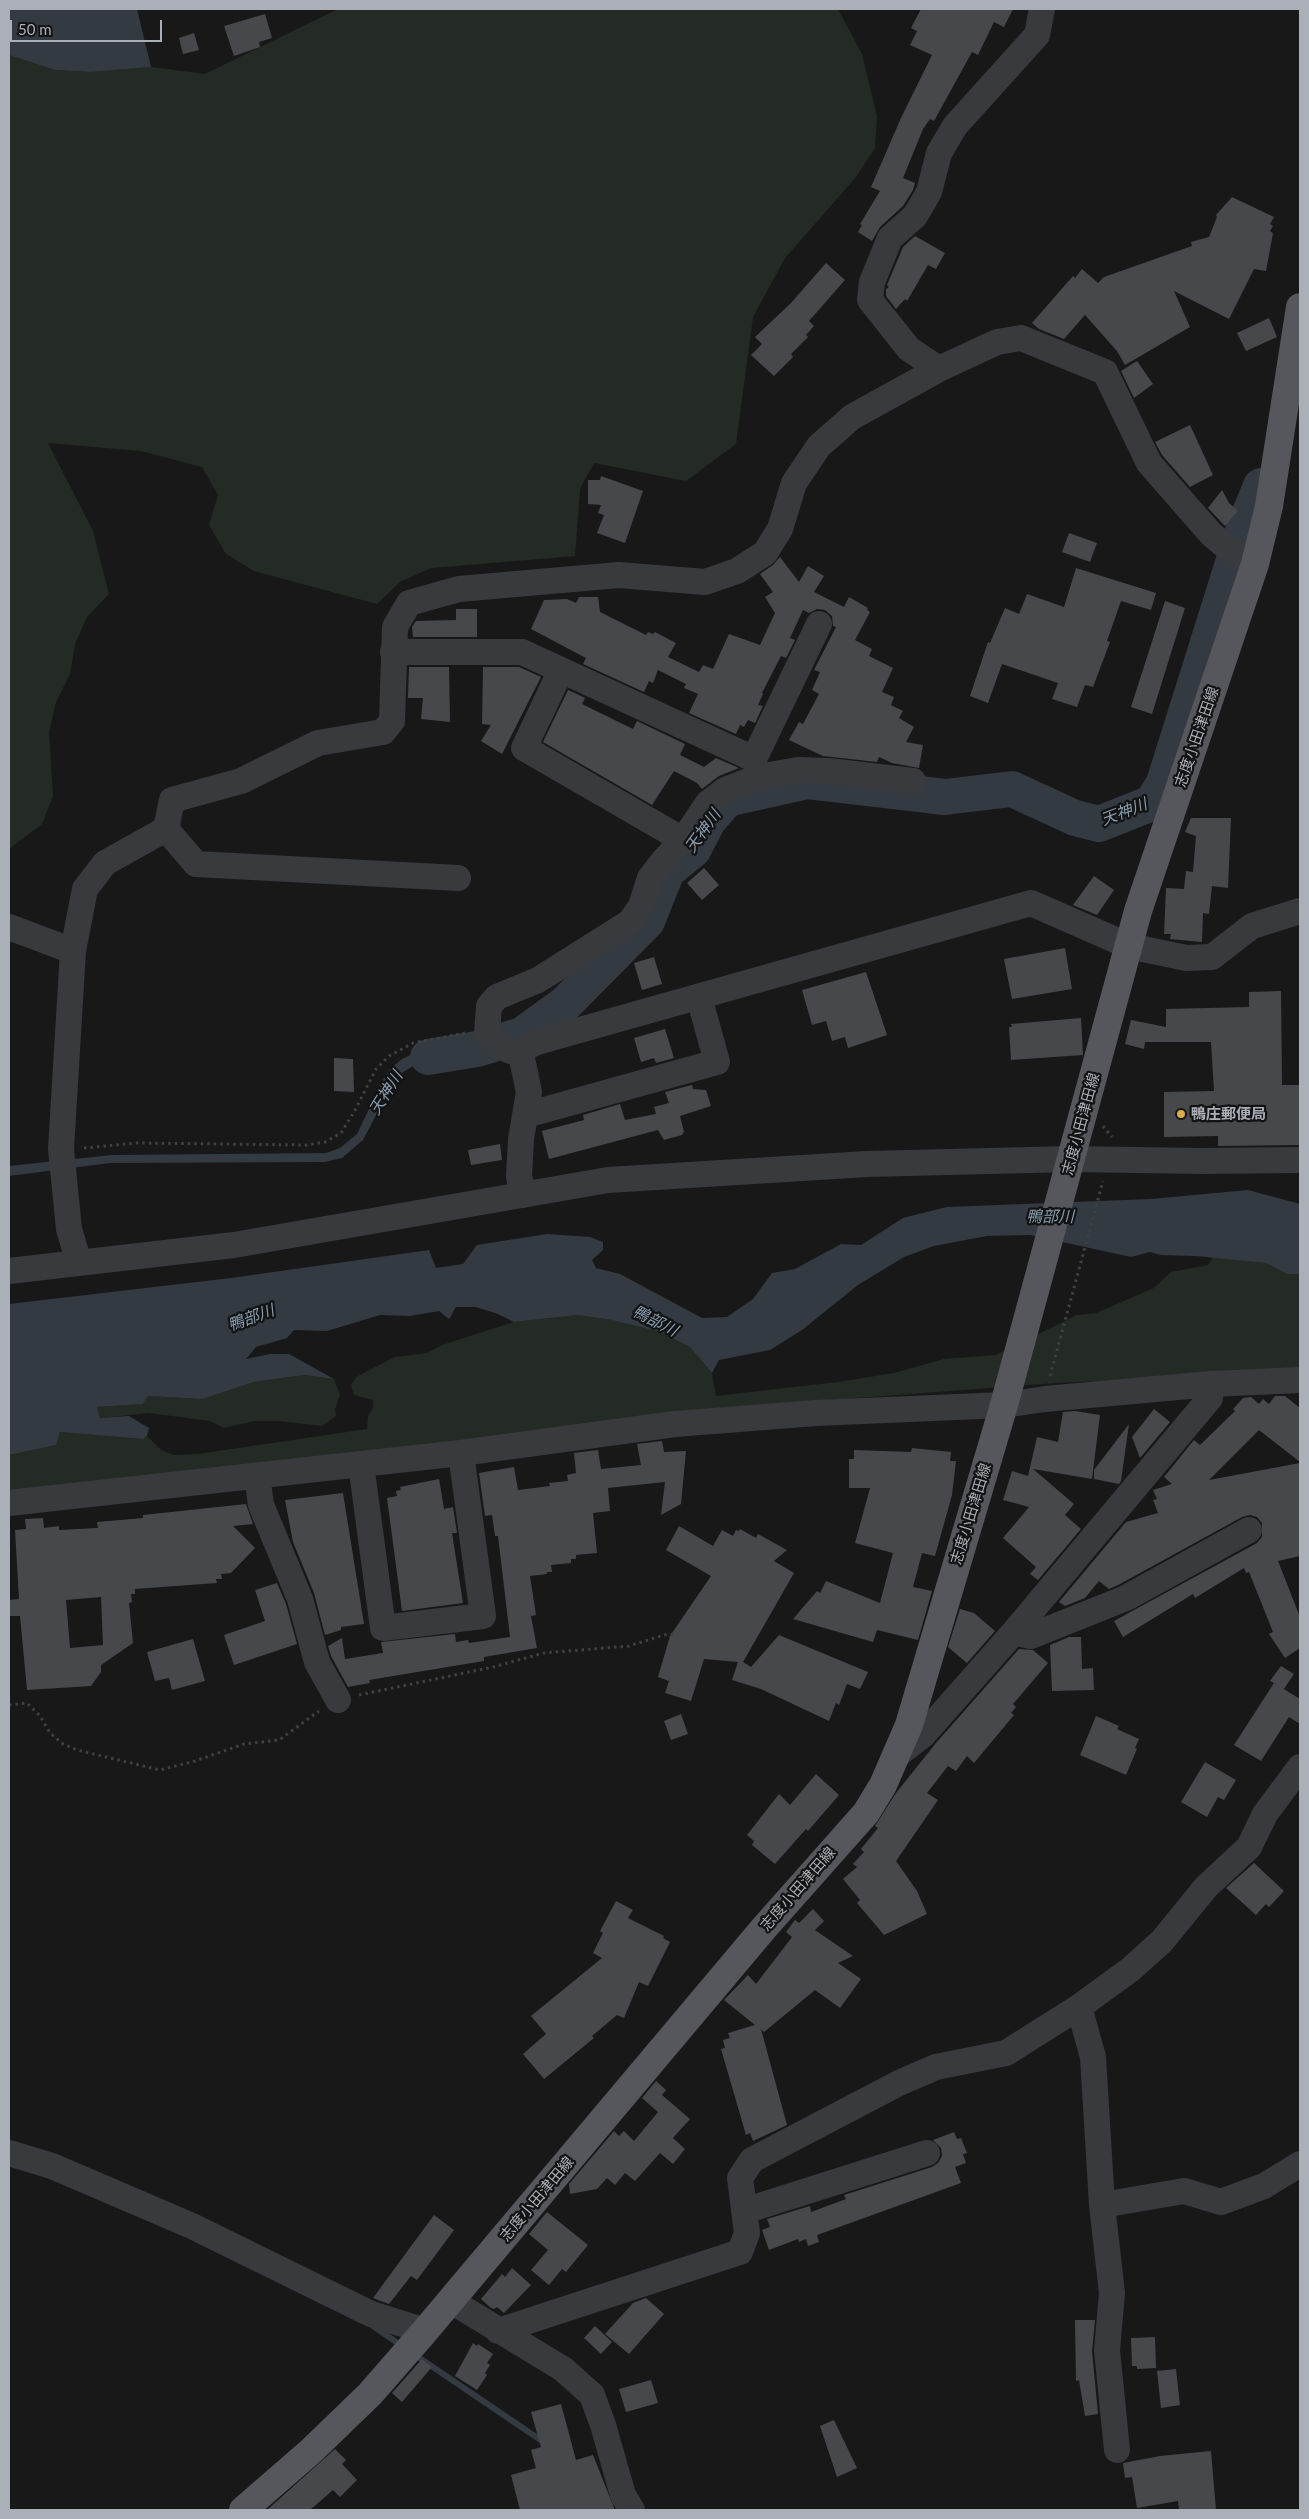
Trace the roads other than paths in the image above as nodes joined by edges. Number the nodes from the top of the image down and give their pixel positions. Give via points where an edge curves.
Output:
1 (1042, 9) edge
2 (1300, 307) edge
3 (939, 369) junction
4 (1242, 557) junction
5 (819, 624) dead end
6 (393, 652) junction
7 (560, 670) junction
8 (756, 768) junction
9 (913, 781) dead end
10 (166, 829) junction
11 (683, 840) junction
12 (458, 878) dead end
13 (1300, 911) edge
14 (9, 927) edge
15 (1129, 946) junction
16 (73, 951) junction
17 (702, 1005) junction
18 (509, 1050) junction
19 (526, 1115) junction
20 (1300, 1160) edge
21 (1069, 1169) junction
22 (523, 1195) junction
23 (79, 1263) junction
24 (9, 1271) edge
25 (1300, 1380) edge
26 (1211, 1384) junction
27 (1006, 1400) junction
28 (461, 1453) junction
29 (361, 1464) junction
30 (257, 1476) junction
31 (9, 1503) edge
32 (1249, 1530) dead end
33 (1014, 1632) junction
34 (338, 1700) dead end
35 (897, 1755) junction
36 (1300, 1767) edge
37 (1079, 2007) junction
38 (9, 2153) edge
39 (927, 2153) dead end
40 (1300, 2164) edge
41 (1102, 2205) junction
42 (744, 2211) junction
43 (451, 2301) junction
44 (426, 2331) junction
45 (498, 2331) junction
46 (1118, 2450) dead end
47 (243, 2510) edge
48 (632, 2510) edge

1 - 3 street via 1037,35 955,126 939,153 928,192 915,216 890,238 872,282 870,300 909,349
2 - 4 main road, 志度小田津田線 via 1269,506
3 - 4 street via 997,342 1021,338 1105,372 1149,463 1212,534
3 - 6 street via 852,417 819,446 794,483 780,528 765,552 737,571 705,582 620,574 459,589 409,603 395,627
4 - 15 main road, 志度小田津田線
5 - 8 street
6 - 7 street via 522,652
6 - 10 street via 392,721 383,732 318,743 241,781 172,800
7 - 8 street
7 - 11 street via 524,748
8 - 9 street via 829,771
8 - 11 street via 708,803
10 - 12 street via 196,864
10 - 16 street via 105,863 85,889
11 - 18 street via 650,878 642,906 630,922 538,980 497,997 489,1006
13 - 15 street via 1252,926 1212,957 1186,958
14 - 16 street
15 - 17 street via 1031,903
15 - 21 main road, 志度小田津田線
16 - 23 street via 61,1158 69,1228
17 - 18 street
17 - 19 street via 717,1062
18 - 19 street via 529,1092
19 - 22 street via 519,1176
20 - 21 street
21 - 22 street via 867,1164 608,1180
21 - 27 main road, 志度小田津田線
22 - 23 street via 234,1245
23 - 24 street
25 - 26 street
26 - 27 street
26 - 33 street via 1210,1398
27 - 28 street via 675,1424
27 - 35 main road, 志度小田津田線
28 - 29 street
28 - 29 street via 483,1616 383,1628
29 - 30 street
30 - 31 street
30 - 34 street via 261,1505 300,1599 317,1662
32 - 33 street via 1126,1598 1031,1636
33 - 35 street via 923,1735
35 - 43 main road, 志度小田津田線 via 866,1813 764,1928
36 - 37 street via 1265,1814 1250,1847 1206,1887 1162,1941 1131,1969
37 - 41 street via 1093,2057
37 - 42 street via 1006,2053 936,2067 752,2160 740,2178
38 - 44 street via 52,2166 192,2226 371,2314
39 - 42 street
40 - 41 street via 1264,2186 1221,2202 1184,2191
41 - 46 street via 1112,2293 1107,2350
42 - 45 street via 747,2233 740,2252
43 - 44 main road, 志度小田津田線
43 - 45 street
44 - 47 main road, 志度小田津田線 via 370,2394 318,2445
45 - 48 street via 563,2368 592,2395 623,2496

